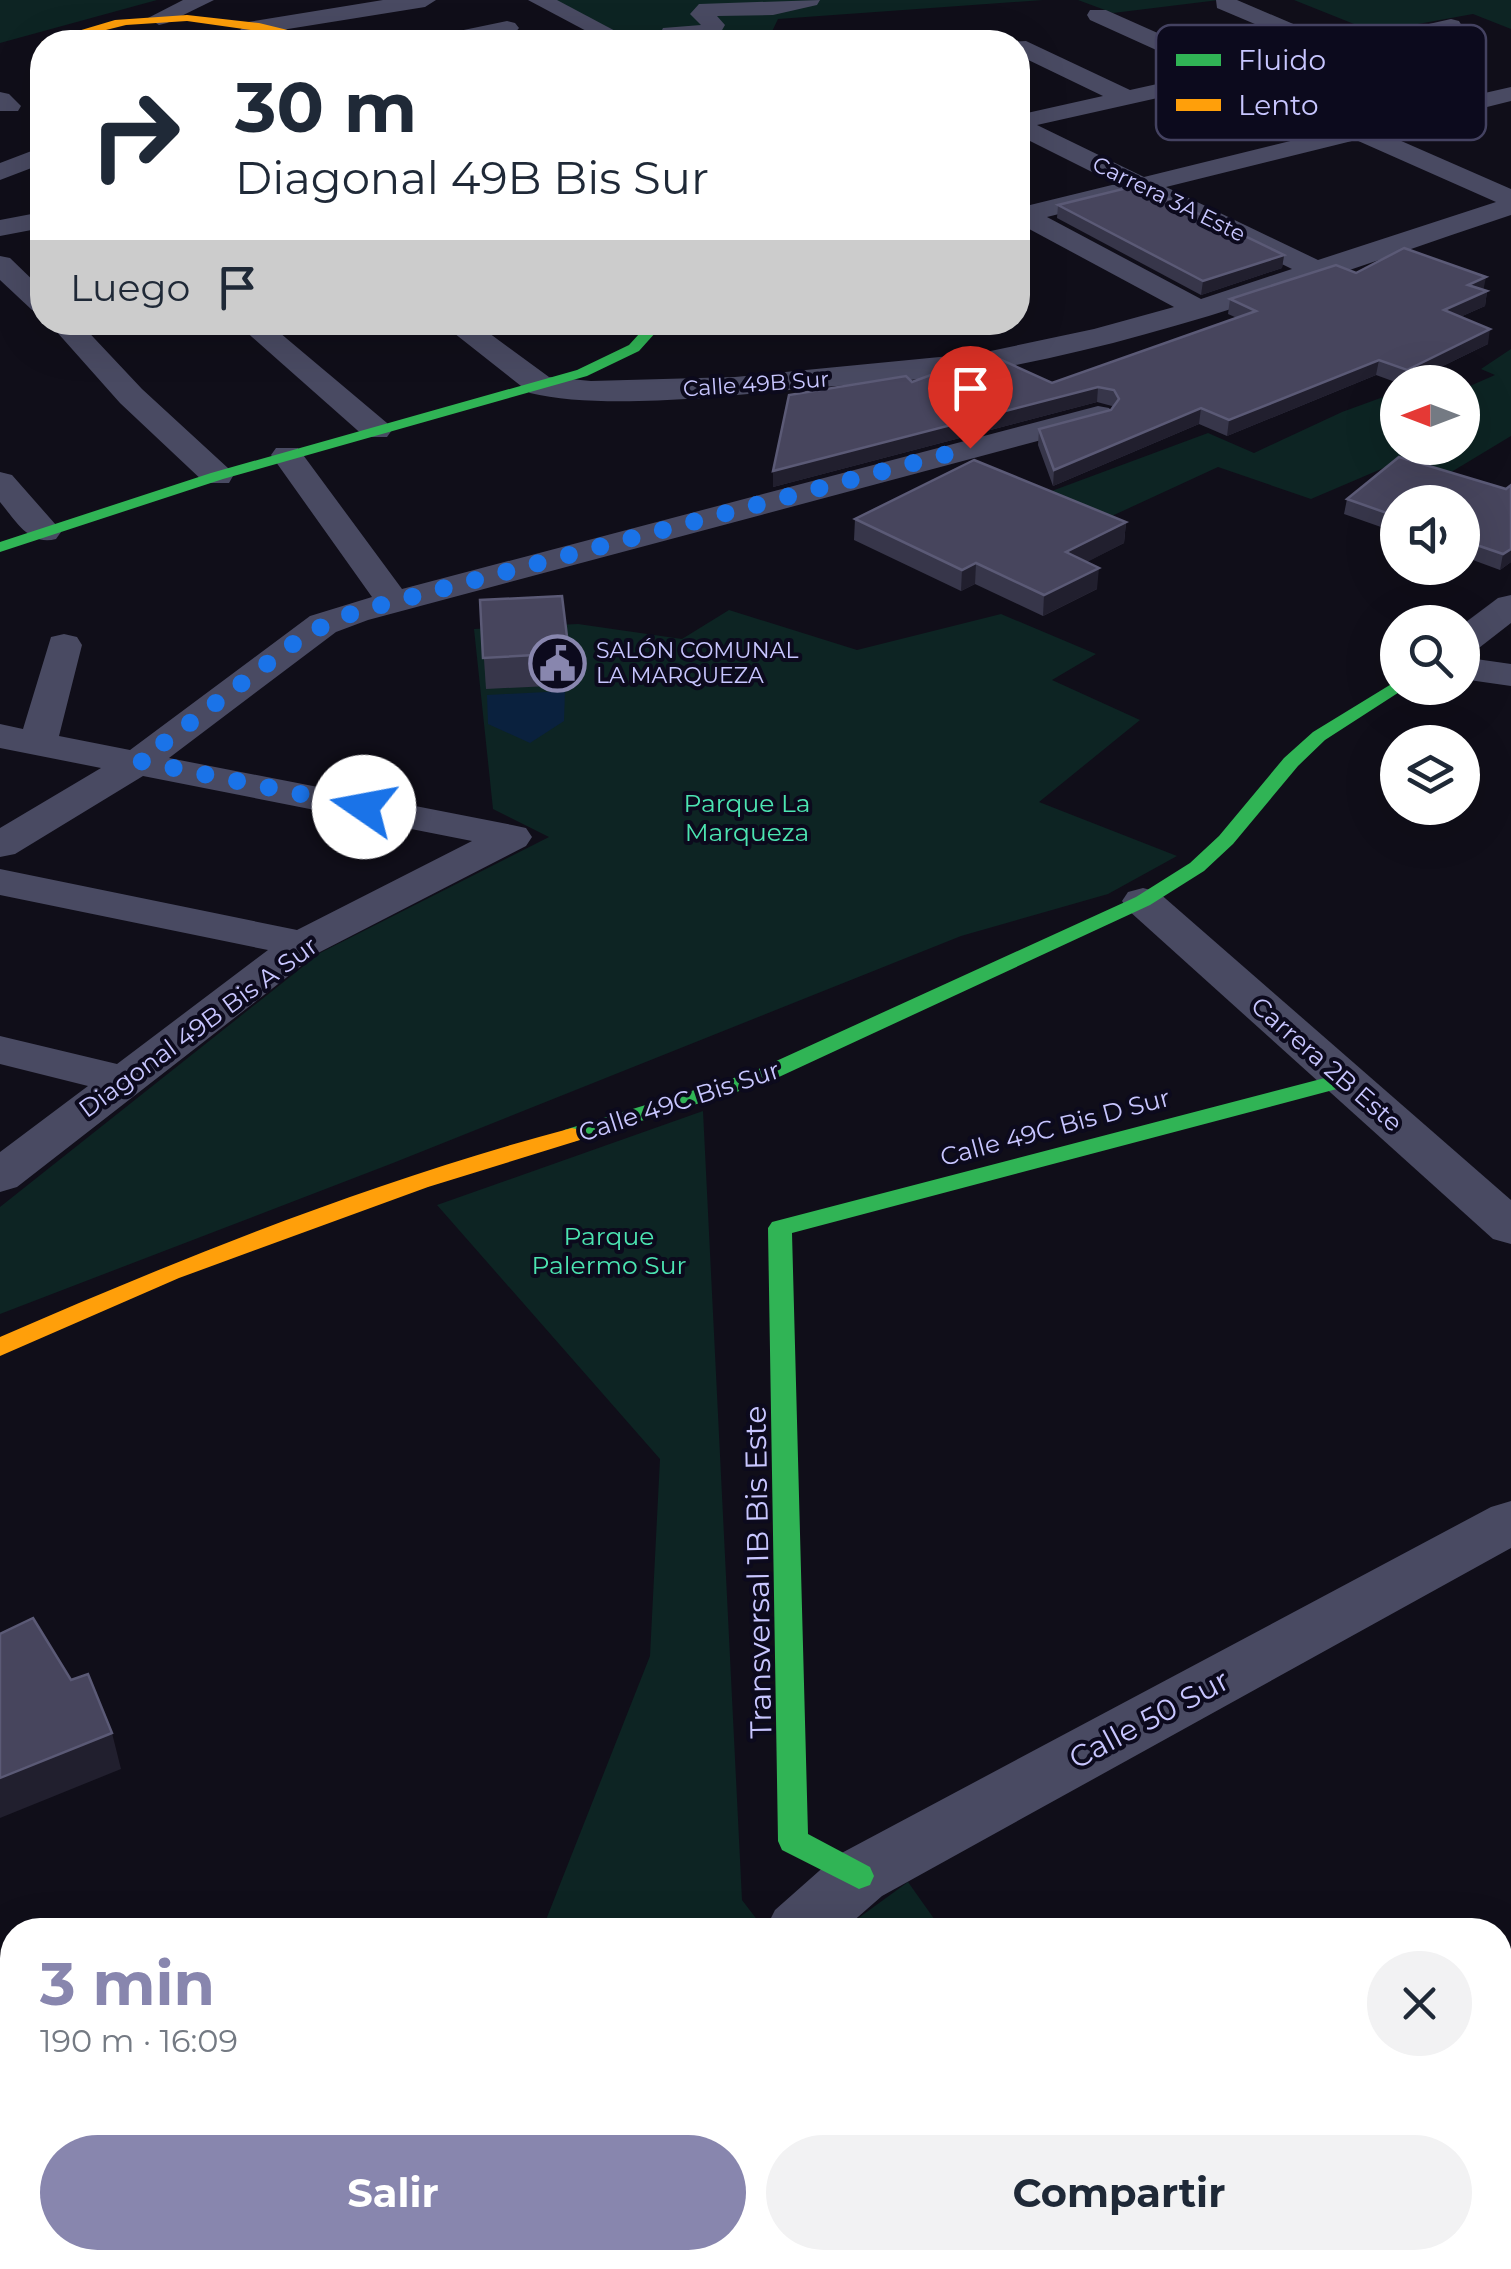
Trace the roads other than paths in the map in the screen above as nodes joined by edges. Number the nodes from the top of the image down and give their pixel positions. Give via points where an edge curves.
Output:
1 (203, 0) edge
2 (425, 0) edge
3 (539, 0) edge
4 (808, 0) edge
5 (1225, 3) dead end
6 (1098, 15) dead end
7 (159, 18) junction
8 (1276, 25) edge
9 (508, 28) dead end
10 (99, 30) edge
11 (225, 30) edge
12 (277, 30) edge
13 (498, 30) edge
14 (600, 30) edge
15 (711, 30) edge
16 (1156, 41) edge
17 (1030, 52) edge
18 (1156, 91) edge
19 (1511, 94) edge
20 (1127, 98) junction
21 (1486, 100) edge
22 (1486, 114) edge
23 (1496, 119) dead end
24 (1030, 121) edge
25 (1030, 130) edge
26 (1327, 140) edge
27 (1376, 140) edge
28 (30, 160) edge
29 (0, 172) edge
30 (1140, 186) junction
31 (1511, 203) edge
32 (1030, 220) edge
33 (30, 222) edge
34 (1030, 226) edge
35 (0, 228) edge
36 (0, 264) edge
37 (1320, 272) junction
38 (28, 294) edge
39 (1200, 309) junction
40 (74, 335) edge
41 (264, 335) edge
42 (472, 335) edge
43 (640, 335) edge
44 (541, 386) junction
45 (1098, 415) edge
46 (376, 430) junction
47 (288, 455) junction
48 (218, 476) junction
49 (0, 482) edge
50 (44, 532) junction
51 (0, 547) edge
52 (394, 602) junction
53 (1511, 606) edge
54 (1480, 629) edge
55 (64, 645) dead end
56 (1480, 671) edge
57 (1511, 675) edge
58 (1380, 697) edge
59 (19, 739) edge
60 (140, 761) junction
61 (0, 845) edge
62 (0, 882) edge
63 (1143, 902) junction
64 (303, 944) junction
65 (0, 1050) edge
66 (123, 1080) junction
67 (1344, 1080) junction
68 (0, 1176) edge
69 (1511, 1227) edge
70 (780, 1228) joint
71 (0, 1347) edge
72 (1511, 1522) edge
73 (859, 1876) junction
74 (812, 1918) edge

1 - 7 street
2 - 12 street
3 - 14 street
4 - 15 street via 707,9 701,14 714,25
5 - 8 street
6 - 16 street
7 - 10 street
7 - 11 street
9 - 13 street
17 - 20 street
18 - 20 street
19 - 21 street
20 - 24 street
22 - 23 street
25 - 30 street, Carrera 3A Este
26 - 30 street
27 - 31 street
28 - 29 street
30 - 32 street
30 - 37 street, Carrera 3A Este
31 - 37 street, Calle 49B Sur
33 - 35 street
34 - 39 street
36 - 38 street
37 - 39 street, Calle 49B Sur
39 - 44 street, Calle 49B Sur via 981,362 735,386
40 - 48 street
41 - 46 street
42 - 44 street
43 - 44 street via 623,355
44 - 46 street, Calle 49B Sur
45 - 52 street
46 - 47 street, Calle 49B Sur
47 - 48 street, Calle 49B Sur
47 - 52 street
48 - 50 street, Calle 49B Sur
49 - 50 street
50 - 51 street, Calle 49B Sur
52 - 60 street via 306,634
53 - 54 street
55 - 59 street
56 - 57 street
58 - 63 street, Calle 49C Bis Sur via 1319,736 1226,840
59 - 60 street
60 - 61 street
60 - 64 street, Diagonal 49B Bis A Sur via 512,837
62 - 64 street
63 - 67 street, Carrera 2B Este
63 - 71 street, Calle 49C Bis Sur via 758,1078 402,1188 172,1272
64 - 66 street, Diagonal 49B Bis A Sur
65 - 66 street
66 - 68 street, Diagonal 49B Bis A Sur
67 - 69 street, Carrera 2B Este
67 - 70 street, Calle 49C Bis D Sur
70 - 73 street, Transversal 1B Bis Este via 794,1841
72 - 73 street, Calle 50 Sur
73 - 74 street, Calle 50 Sur

